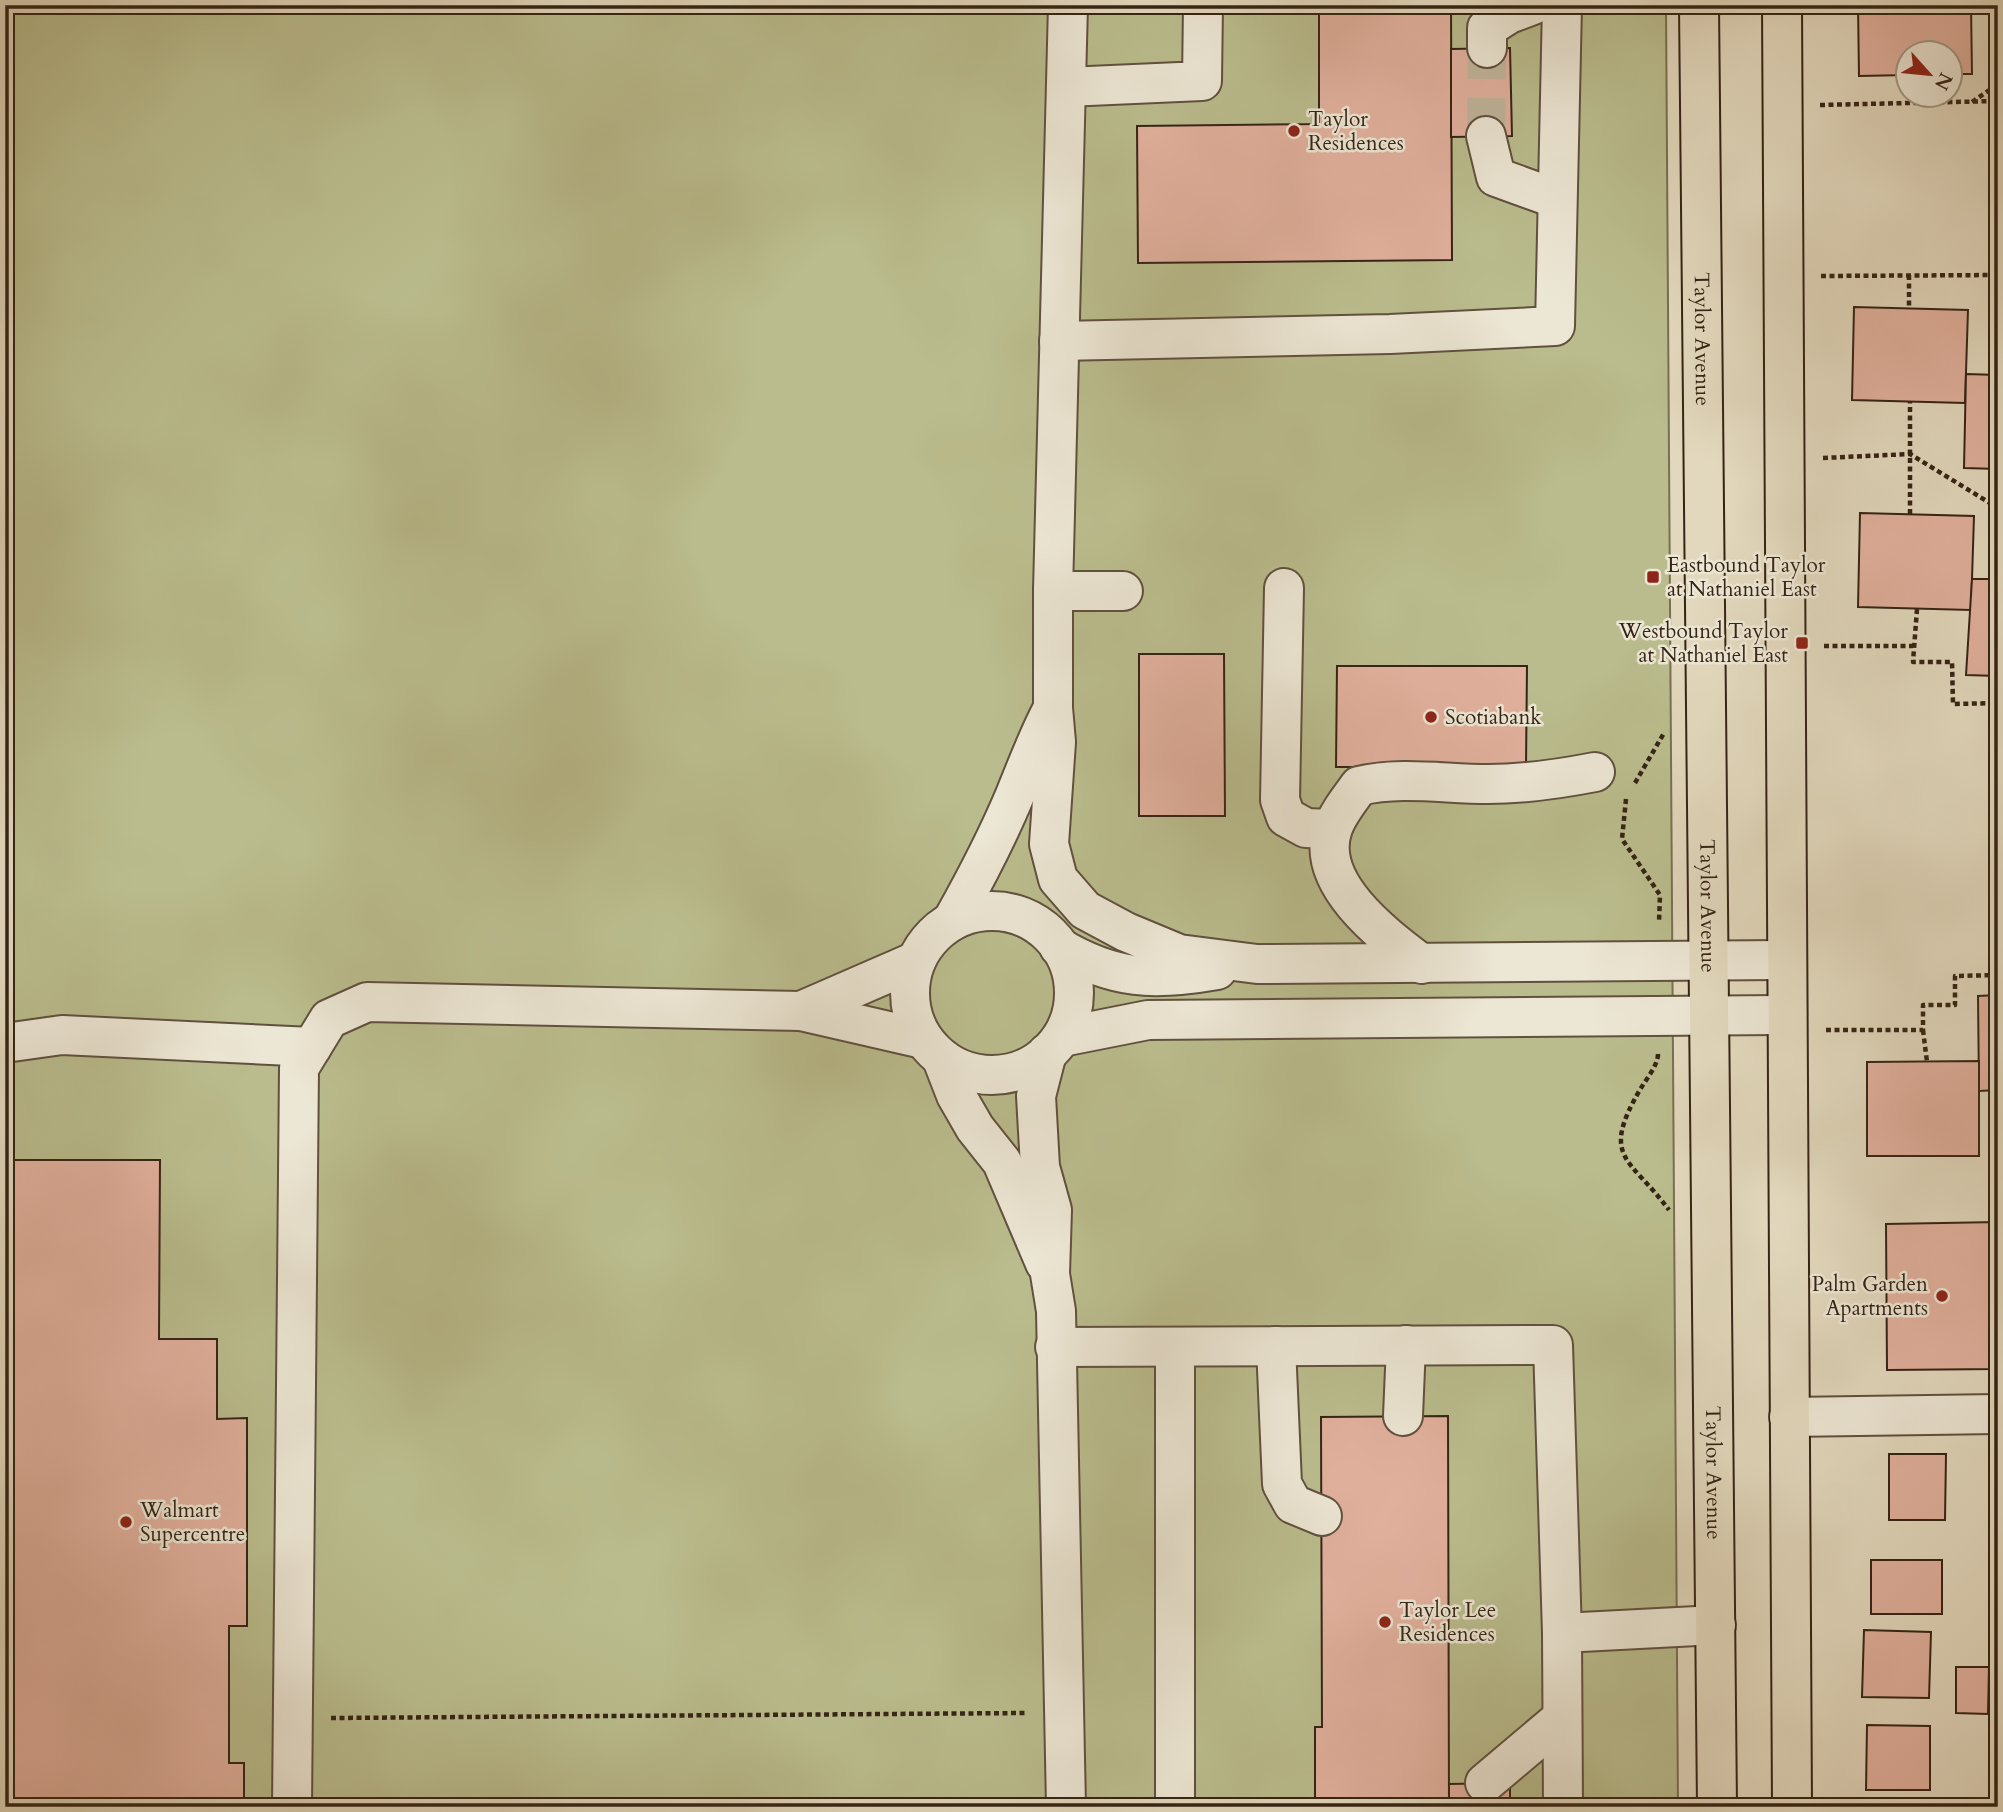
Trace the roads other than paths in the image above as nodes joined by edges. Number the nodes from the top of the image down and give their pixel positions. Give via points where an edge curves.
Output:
1 (1068, 5) edge
2 (1203, 5) edge
3 (1533, 5) edge
4 (1562, 5) edge
5 (1699, 5) edge
6 (1782, 5) edge
7 (1486, 48) tunnel mouth
8 (1066, 88) junction
9 (1486, 136) tunnel mouth
10 (1558, 200) junction
11 (1059, 341) junction
12 (1284, 588) dead end
13 (1053, 591) junction
14 (1122, 592) dead end
15 (1053, 708) junction
16 (1595, 772) dead end
17 (1049, 844) junction
18 (1332, 847) junction
19 (952, 921) junction
20 (1051, 938) junction
21 (1786, 960) junction
22 (916, 961) junction
23 (1707, 961) junction
24 (1257, 964) junction
25 (1422, 964) junction
26 (801, 1011) junction
27 (1708, 1015) junction
28 (1786, 1015) junction
29 (5, 1043) edge
30 (1054, 1045) junction
31 (312, 1048) junction
32 (932, 1049) junction
33 (1050, 1274) junction
34 (1406, 1345) junction
35 (1276, 1346) junction
36 (1055, 1347) junction
37 (1175, 1347) junction
38 (1998, 1415) edge
39 (1403, 1416) dead end
40 (1789, 1418) junction
41 (1322, 1516) dead end
42 (1716, 1625) junction
43 (1562, 1633) junction
44 (1562, 1718) junction
45 (1485, 1783) dead end
46 (292, 1807) edge
47 (1066, 1807) edge
48 (1175, 1807) edge
49 (1563, 1807) edge
50 (1717, 1807) edge
51 (1792, 1807) edge

1 - 8 lane
2 - 8 lane via 1202,81
3 - 7 lane via 1487,28
4 - 10 lane
5 - 23 main road, Taylor Avenue
6 - 21 main road
8 - 11 lane
9 - 10 lane via 1496,177
10 - 11 lane via 1555,326
11 - 13 lane
12 - 18 lane via 1280,800 1286,817
13 - 14 lane
13 - 15 lane
15 - 17 lane via 1056,742
15 - 19 lane
16 - 18 lane via 1548,782 1385,780 1359,786
17 - 20 lane via 1039,886
17 - 24 lane via 1058,879 1085,910 1179,954
18 - 25 lane via 1354,905 1376,930
19 - 20 lane via 977,911 1004,911 1030,919
19 - 22 lane via 930,938
20 - 24 lane via 1090,965 1143,978
20 - 30 lane via 1066,958 1074,985 1072,1012
21 - 23 lane
21 - 28 main road
22 - 26 lane
22 - 32 lane via 909,987 912,1014
23 - 25 lane
23 - 27 main road, Taylor Avenue
24 - 25 lane
26 - 31 lane via 367,1002 329,1019
26 - 32 lane
27 - 28 lane
27 - 30 lane via 1148,1020
27 - 42 main road, Taylor Avenue
28 - 40 main road
29 - 31 lane via 62,1035
30 - 32 lane via 1020,1071 993,1076 966,1071
30 - 33 lane via 1036,1096 1040,1167 1052,1210
31 - 46 lane via 299,1068
32 - 33 lane via 975,1128 1002,1162
33 - 36 lane
34 - 35 lane
34 - 39 lane
34 - 43 lane via 1553,1345
35 - 37 lane
35 - 41 lane via 1282,1484 1293,1504
36 - 37 lane
36 - 47 lane
37 - 48 lane
38 - 40 lane
40 - 51 main road
42 - 43 lane
42 - 50 main road, Taylor Avenue
43 - 44 lane
44 - 45 lane
44 - 49 lane

